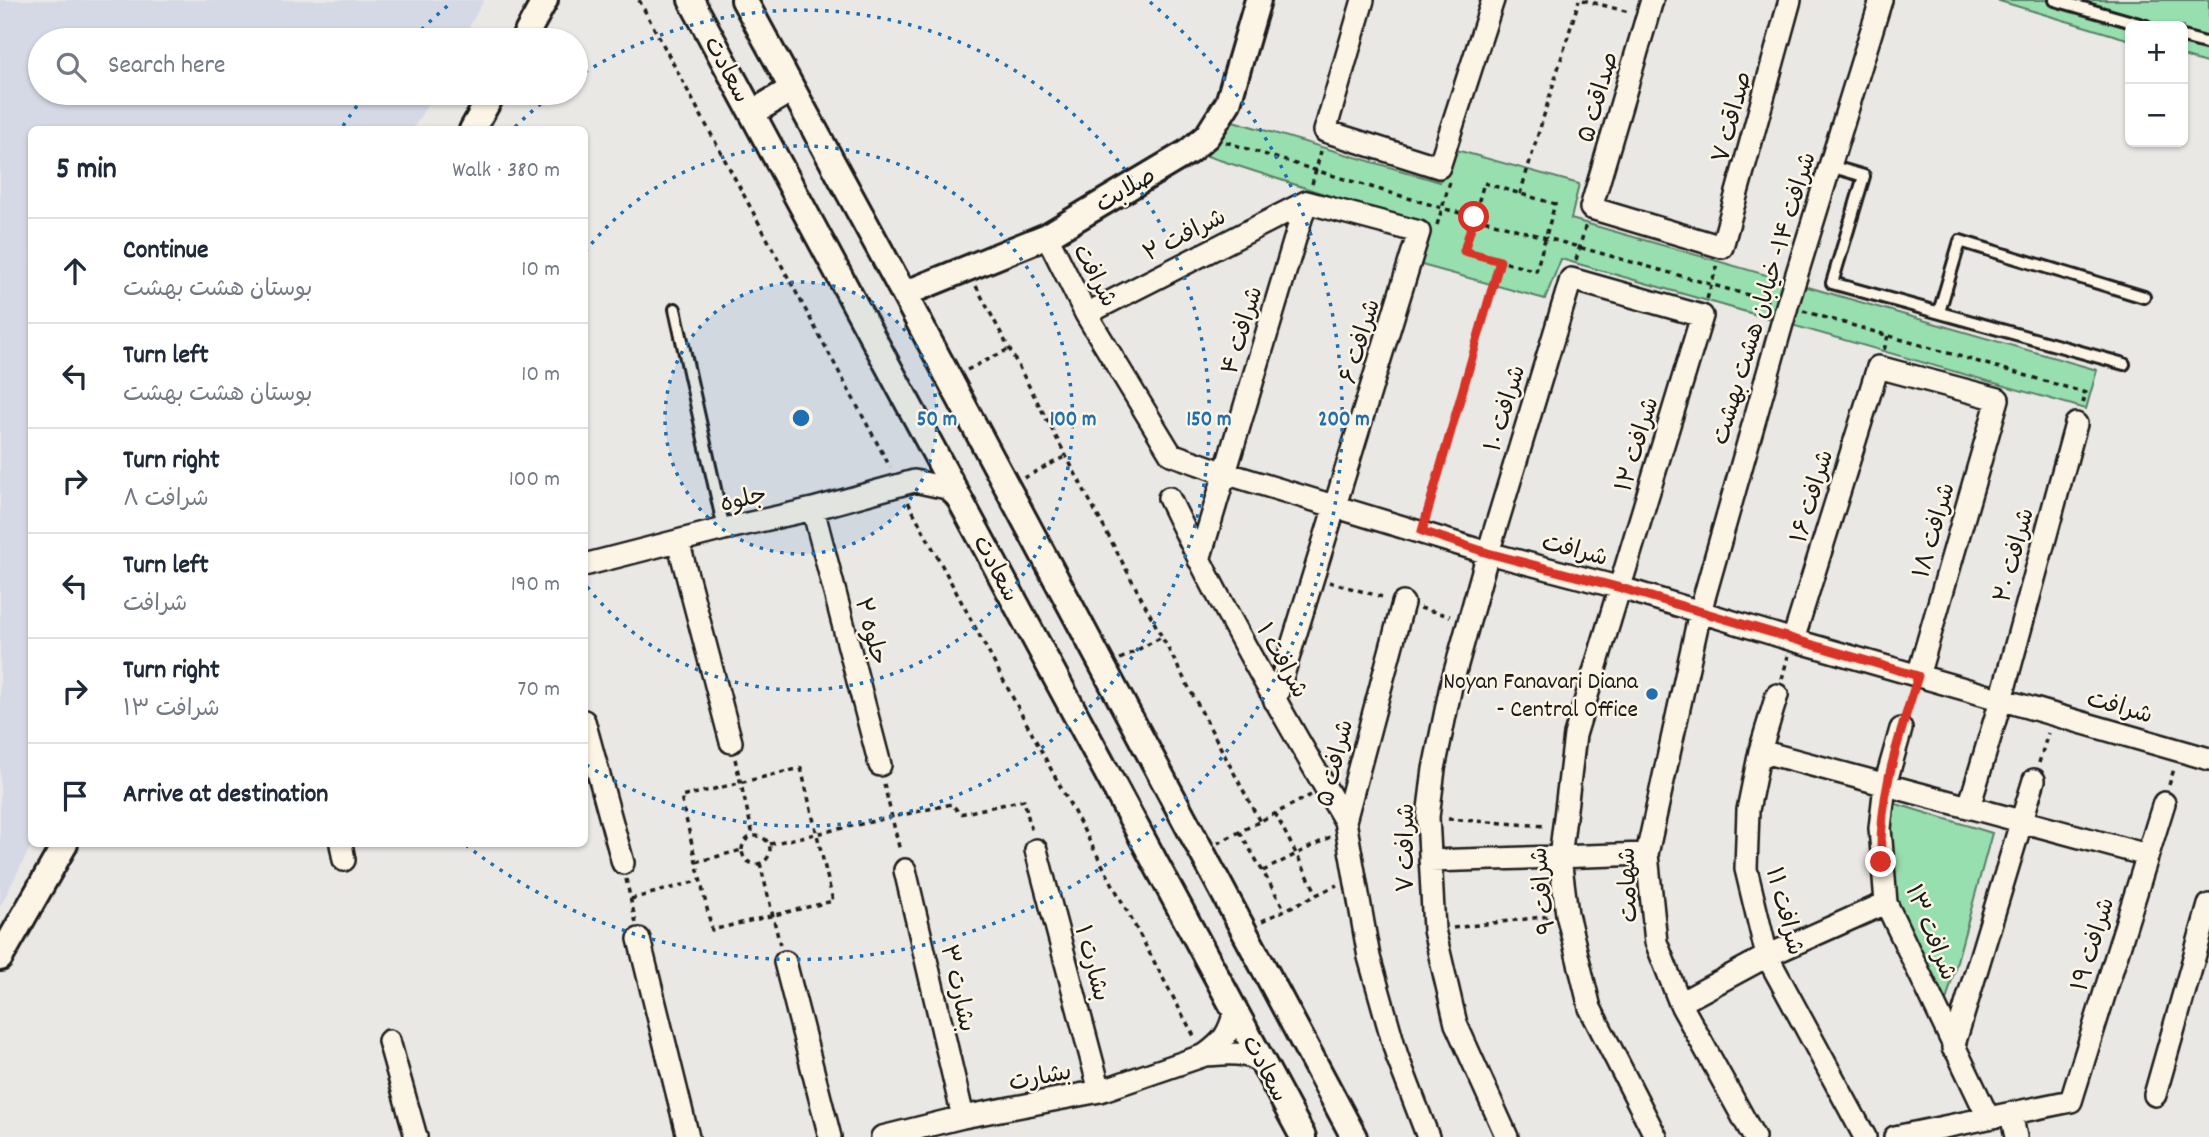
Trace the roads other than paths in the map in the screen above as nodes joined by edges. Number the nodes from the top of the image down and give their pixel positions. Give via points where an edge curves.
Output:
1 (545, 0) edge
2 (691, 0) edge
3 (744, 0) edge
4 (1258, 0) edge
5 (1363, 0) edge
6 (1493, 0) edge
7 (1790, 0) edge
8 (2055, 0) edge
9 (1875, 2) edge
10 (1650, 9) edge
11 (2128, 21) edge
12 (530, 28) edge
13 (2188, 38) edge
14 (2209, 44) edge
15 (792, 89) junction
16 (486, 105) edge
17 (752, 113) junction
18 (474, 126) edge
19 (1830, 166) junction
20 (1307, 202) junction
21 (1591, 208) joint
22 (1046, 236) junction
23 (1571, 279) joint
24 (904, 294) junction
25 (2144, 297) dead end
26 (675, 309) dead end
27 (1939, 312) junction
28 (1086, 314) junction
29 (2124, 364) dead end
30 (1998, 399) joint
31 (2076, 424) road end
32 (930, 443) junction
33 (1225, 473) junction
34 (906, 483) junction
35 (1169, 498) dead end
36 (961, 502) junction
37 (1337, 506) junction
38 (813, 509) junction
39 (724, 529) junction
40 (678, 541) junction
41 (1488, 553) junction
42 (1199, 560) junction
43 (588, 564) edge
44 (1621, 588) junction
45 (1403, 603) dead end
46 (1700, 612) junction
47 (1793, 640) junction
48 (1918, 676) junction
49 (1777, 695) road end
50 (2001, 700) junction
51 (1275, 701) junction
52 (1901, 729) road end
53 (588, 736) edge
54 (731, 742) road end
55 (1760, 751) junction
56 (2209, 759) edge
57 (880, 765) road end
58 (2034, 780) road end
59 (1885, 785) junction
60 (2164, 803) road end
61 (1969, 807) junction
62 (1345, 821) junction
63 (2022, 821) junction
64 (63, 847) edge
65 (1035, 850) road end
66 (1647, 855) junction
67 (2147, 855) junction
68 (1560, 858) junction
69 (1430, 861) junction
70 (623, 863) road end
71 (905, 870) road end
72 (1886, 903) junction
73 (2209, 905) edge
74 (639, 939) road end
75 (1767, 956) junction
76 (0, 958) edge
77 (785, 961) road end
78 (1680, 1003) junction
79 (1235, 1011) junction
80 (389, 1041) dead end
81 (1953, 1048) junction
82 (1205, 1055) junction
83 (1270, 1075) junction
84 (1100, 1091) junction
85 (2155, 1095) dead end
86 (2011, 1114) junction
87 (962, 1117) junction
88 (1988, 1117) junction
89 (416, 1137) edge
90 (688, 1137) edge
91 (830, 1137) edge
92 (882, 1137) edge
93 (1303, 1137) edge
94 (1354, 1137) edge
95 (1428, 1137) edge
96 (1507, 1137) edge
97 (1656, 1137) edge
98 (1754, 1137) edge
99 (1865, 1137) edge
100 (1895, 1137) edge
101 (2016, 1137) edge

1 - 12 street
2 - 17 street, سعادت
3 - 15 street, سعادت
4 - 22 street, صلابت via 1228,103 1207,136 1188,152
5 - 6 street via 1325,131 1439,167
7 - 21 street, صداقت ۷ via 1722,247
8 - 11 lane
9 - 19 street, شرافت ۱۴- خیابان هشت بهشت
10 - 21 street, صداقت ۵
13 - 14 lane
15 - 17 street
15 - 24 street, سعادت
16 - 18 street
17 - 32 street, سعادت
19 - 27 lane via 1864,176 1832,283
19 - 46 street, شرافت ۱۴- خیابان هشت بهشت
20 - 28 street, شرافت ۲
20 - 33 street, شرافت ۴
20 - 37 street, شرافت ۶ via 1419,232
22 - 24 street, صلابت
22 - 28 street, شرافت
23 - 41 street, شرافت ۱۰
23 - 44 street, شرافت ۱۲ via 1702,316
24 - 94 street, سعادت
25 - 27 lane via 1960,241
26 - 39 lane
27 - 29 lane
28 - 33 street, شرافت via 1171,454
30 - 47 street, شرافت ۱۶ via 1878,367
30 - 48 street, شرافت ۱۸
31 - 50 street, شرافت ۲۰
32 - 34 street via 929,455
32 - 36 street, سعادت
33 - 37 street, شرافت
33 - 42 street
34 - 36 street via 947,488
34 - 38 street, جلوه
35 - 42 street, شرافت ۱
36 - 79 street, سعادت
37 - 41 street, شرافت
37 - 51 street, شرافت ۶
38 - 39 street, جلوه
38 - 57 street, جلوه ۲
39 - 40 street, جلوه
40 - 43 street, جلوه
40 - 54 street
41 - 44 street, شرافت
41 - 69 street, شرافت ۷ via 1451,686 1434,769
42 - 51 street, شرافت ۱
44 - 46 street, شرافت
44 - 68 street, شرافت ۹ via 1575,735
45 - 62 street, شرافت ۵
46 - 47 street, شرافت
46 - 66 street, شهامت
47 - 48 street, شرافت
48 - 50 street, شرافت
49 - 55 street, شرافت ۱۱
50 - 56 street, شرافت
50 - 61 street, شرافت ۲۰
51 - 62 street, شرافت ۱
52 - 59 street, شرافت ۱۳
53 - 70 street
55 - 59 street
55 - 75 street, شرافت ۱۱ via 1748,810 1746,869
58 - 63 street
59 - 61 street
59 - 72 street, شرافت ۱۳ via 1880,828
60 - 67 street, شرافت ۱۹
61 - 63 street
62 - 95 street, شرافت ۵ via 1369,957 1397,1056
63 - 67 street
63 - 81 street
64 - 76 street
65 - 84 street, بشارت ۱
66 - 68 street
66 - 78 street, شهامت via 1656,942
67 - 86 street, شرافت ۱۹ via 2071,1101
68 - 69 street
68 - 97 street, شرافت ۹ via 1567,914 1590,1008
69 - 96 street, شرافت ۷ via 1434,930 1456,1024
71 - 87 street, بشارت ۳
72 - 75 street
72 - 81 street, شرافت ۱۳
73 - 85 street
74 - 90 street
75 - 78 street
75 - 99 street, شرافت ۱۱
77 - 91 street
78 - 98 street, شهامت
79 - 82 street via 1221,1043
79 - 83 street, سعادت
80 - 89 street
81 - 88 street, شرافت ۱۳
82 - 83 street via 1238,1054 1261,1061
82 - 84 street, بشارت
83 - 93 street, سعادت
84 - 87 street, بشارت
86 - 88 street
86 - 101 street
87 - 92 street, بشارت
88 - 100 street

